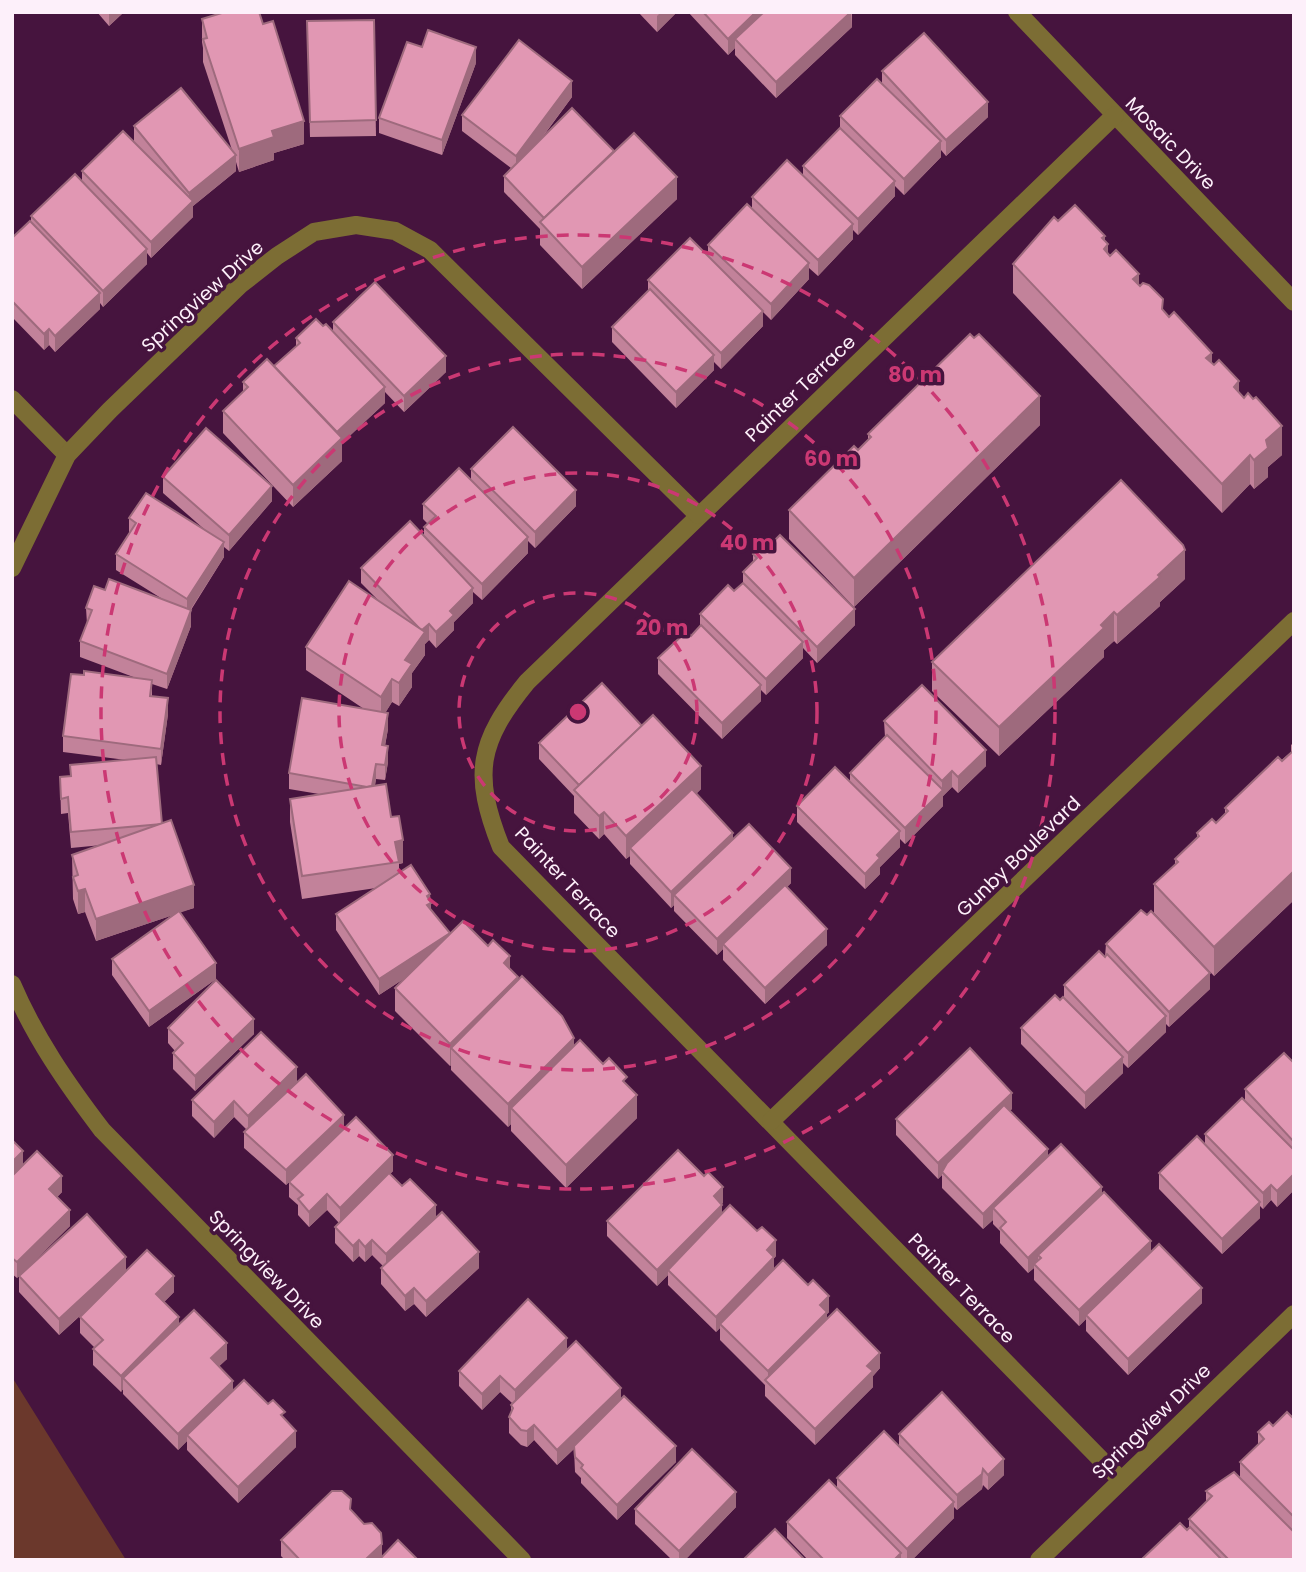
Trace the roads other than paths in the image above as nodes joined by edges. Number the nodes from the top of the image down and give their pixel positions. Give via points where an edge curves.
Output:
1 (1017, 12) edge
2 (1115, 115) junction
3 (1294, 302) edge
4 (12, 399) edge
5 (67, 455) junction
6 (698, 515) junction
7 (12, 568) edge
8 (1294, 621) edge
9 (12, 984) edge
10 (771, 1121) junction
11 (1294, 1314) edge
12 (1121, 1480) junction
13 (522, 1560) edge
14 (1039, 1560) edge

1 - 2 street, Mosaic Drive
2 - 3 street, Mosaic Drive
2 - 6 street, Painter Terrace
4 - 5 street
5 - 6 street, Springview Drive via 240,285 314,232 356,225 395,231 430,250
5 - 7 street, Springview Drive
6 - 10 street, Painter Terrace via 508,705 489,738 485,792 501,847
8 - 10 street, Gunby Boulevard
9 - 13 street, Springview Drive via 43,1046 102,1130
10 - 12 street, Painter Terrace
11 - 12 street, Springview Drive
12 - 14 street, Springview Drive

